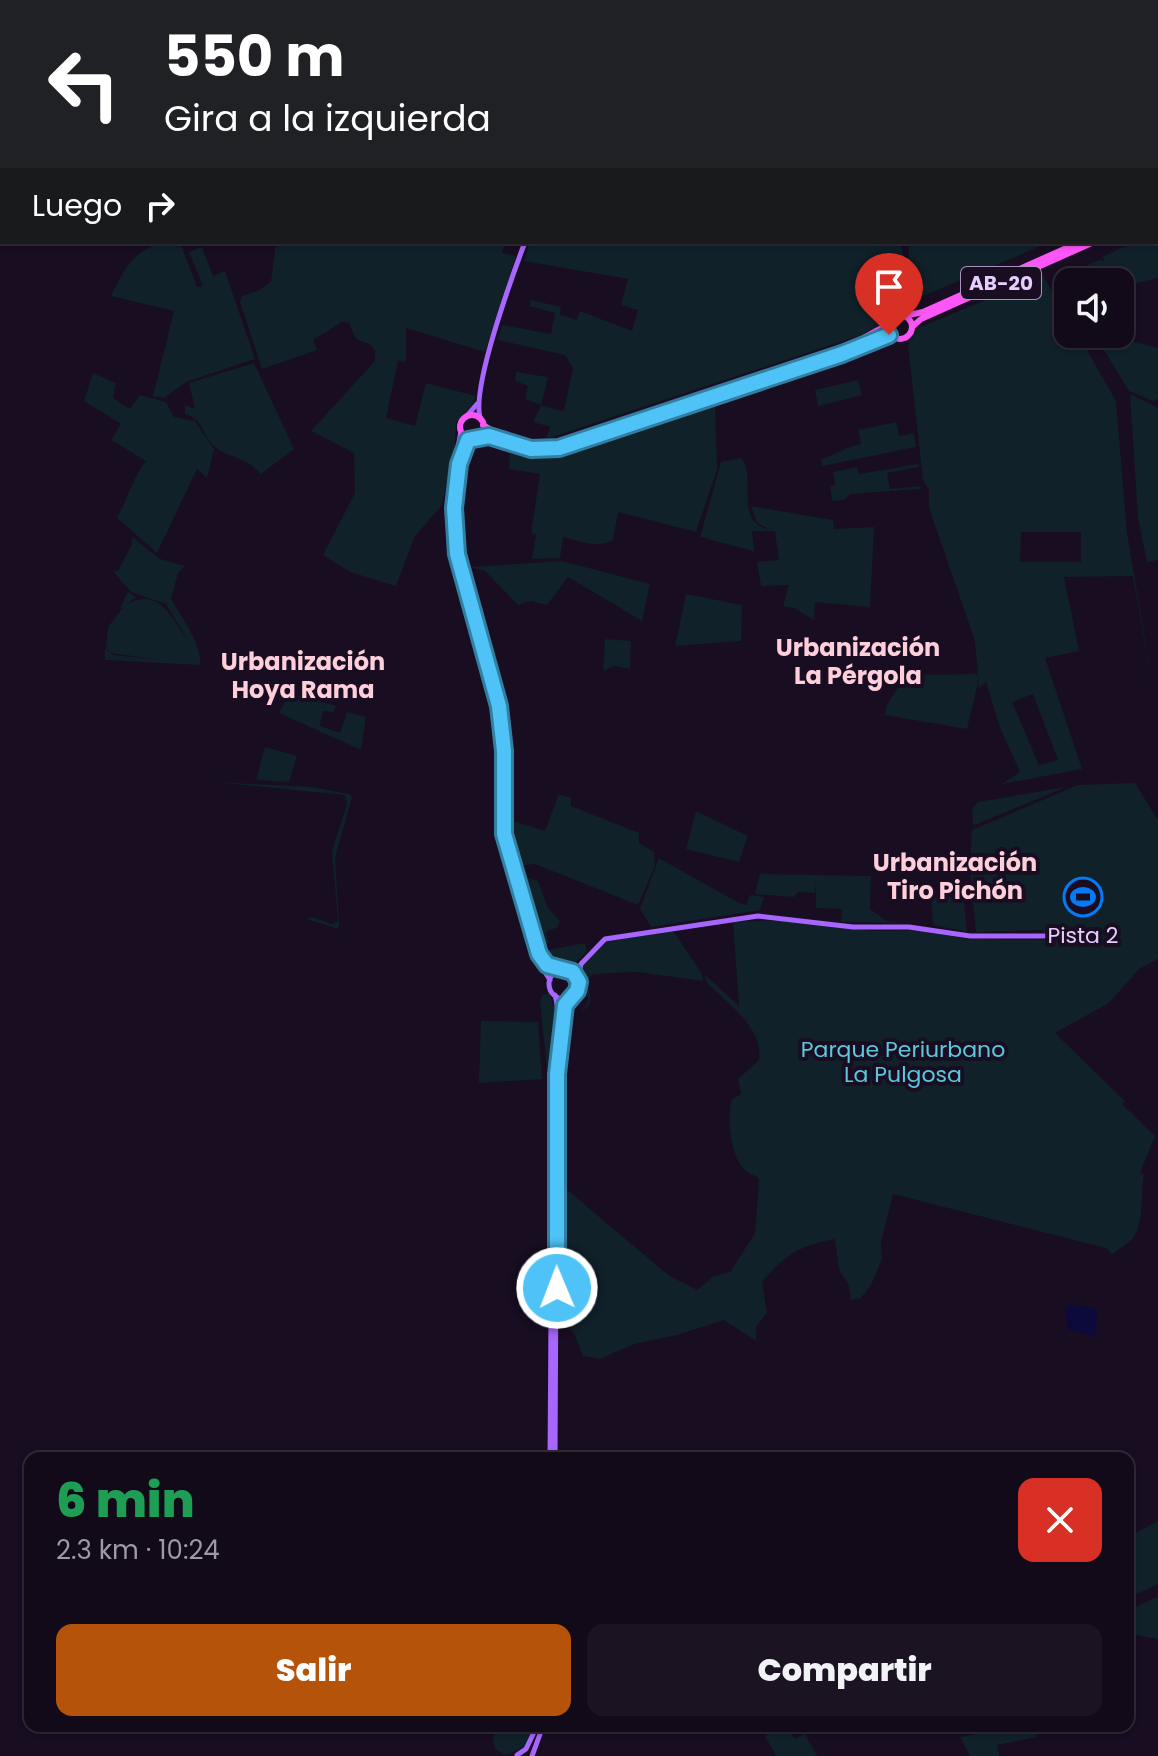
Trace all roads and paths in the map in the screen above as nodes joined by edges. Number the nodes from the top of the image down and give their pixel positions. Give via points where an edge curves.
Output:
1 (524, 244) edge
2 (1076, 244) edge
3 (1090, 244) edge
4 (904, 316) junction
5 (889, 324) junction
6 (912, 327) junction
7 (894, 337) junction
8 (478, 403) junction
9 (466, 417) junction
10 (487, 428) junction
11 (461, 431) junction
12 (474, 438) junction
13 (1044, 936) dead end
14 (581, 964) junction
15 (563, 969) junction
16 (578, 978) junction
17 (550, 980) junction
18 (555, 995) junction
19 (571, 997) junction
20 (552, 1452) edge
21 (552, 1452) edge
22 (536, 1732) edge
23 (538, 1732) edge
24 (515, 1756) edge
25 (526, 1756) edge
26 (532, 1756) edge

1 - 8 main road
2 - 4 main road, AB-20
3 - 6 main road, AB-20
4 - 5 main road, AB-20 via 894,316
4 - 6 main road
5 - 7 main road
5 - 10 main road, AB-20 via 851,345 560,442 512,440
6 - 7 main road, AB-20 via 907,336
7 - 10 main road via 880,337 559,448 531,449
8 - 9 main road
8 - 10 main road
9 - 10 main road via 475,416
9 - 11 main road
10 - 12 main road
10 - 12 main road
11 - 12 main road
11 - 17 main road via 450,490 451,552 494,706 503,854 531,950
12 - 15 main road via 464,445 457,480 455,540 499,706 504,834 535,947 547,965
13 - 14 main road via 970,936 758,916 607,938
14 - 15 main road
14 - 16 main road
15 - 16 main road
15 - 17 main road
16 - 19 main road
17 - 18 main road
18 - 19 main road
18 - 21 main road
19 - 20 main road via 564,1011 557,1074
22 - 24 main road
23 - 26 main road
24 - 25 main road

